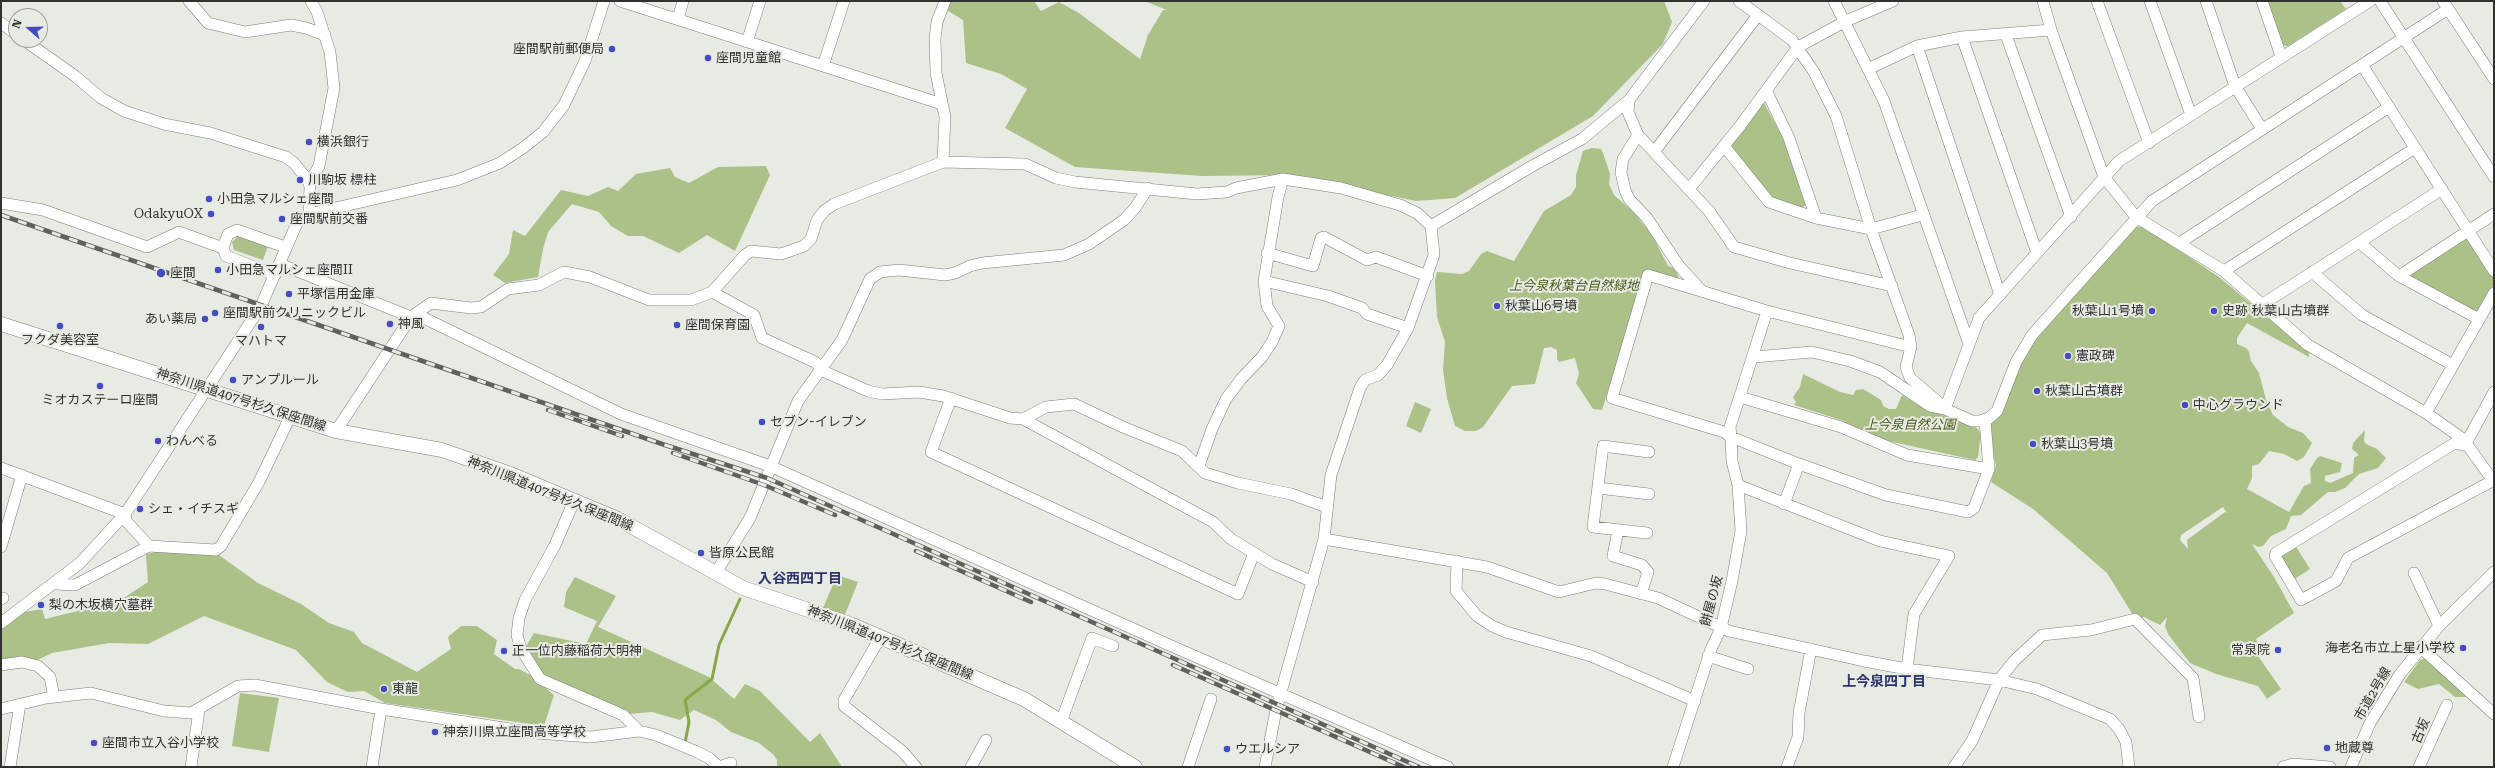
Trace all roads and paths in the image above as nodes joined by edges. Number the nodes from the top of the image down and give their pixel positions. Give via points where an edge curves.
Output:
1 (189, 1) edge
2 (311, 1) edge
3 (604, 1) edge
4 (620, 1) edge
5 (683, 1) edge
6 (760, 1) edge
7 (844, 1) edge
8 (945, 1) edge
9 (1704, 1) edge
10 (1739, 1) edge
11 (1834, 1) edge
12 (1893, 1) edge
13 (2043, 1) edge
14 (2097, 1) edge
15 (2150, 1) edge
16 (2206, 1) edge
17 (2262, 1) edge
18 (2370, 1) edge
19 (2380, 1) edge
20 (2446, 5) edge
21 (1758, 15) junction
22 (678, 19) junction
23 (1846, 21) junction
24 (2051, 30) junction
25 (325, 35) junction
26 (2006, 35) junction
27 (2405, 37) junction
28 (1962, 38) junction
29 (748, 42) junction
30 (1917, 46) junction
31 (1798, 47) junction
32 (35, 48) edge
33 (2281, 56) junction
34 (2362, 65) junction
35 (823, 66) junction
36 (1868, 69) junction
37 (2494, 79) edge
38 (2235, 86) junction
39 (1767, 92) junction
40 (1629, 100) junction
41 (942, 104) junction
42 (2389, 107) junction
43 (2191, 115) junction
44 (2262, 129) junction
45 (1638, 135) junction
46 (2149, 144) junction
47 (1724, 146) junction
48 (2415, 148) junction
49 (1654, 152) junction
50 (943, 162) junction
51 (2104, 177) junction
52 (2494, 177) edge
53 (307, 179) junction
54 (1283, 179) junction
55 (1148, 188) junction
56 (1689, 189) junction
57 (2442, 189) junction
58 (1, 203) edge
59 (309, 214) junction
60 (2494, 214) edge
61 (1922, 215) junction
62 (2071, 217) junction
63 (2136, 217) junction
64 (1816, 218) junction
65 (1431, 226) junction
66 (1871, 229) junction
67 (2468, 231) junction
68 (2180, 242) junction
69 (2360, 243) junction
70 (285, 247) junction
71 (223, 248) junction
72 (1267, 253) junction
73 (2037, 253) junction
74 (280, 264) junction
75 (2224, 271) junction
76 (2494, 271) edge
77 (2312, 272) junction
78 (275, 275) junction
79 (1428, 276) junction
80 (2399, 276) junction
81 (1264, 281) junction
82 (1892, 286) junction
83 (1702, 290) junction
84 (712, 292) junction
85 (2494, 293) edge
86 (2000, 295) junction
87 (2263, 304) junction
88 (1767, 311) junction
89 (412, 317) junction
90 (2479, 319) junction
91 (1, 324) edge
92 (1408, 328) junction
93 (1969, 344) junction
94 (1911, 347) junction
95 (1754, 357) junction
96 (2453, 365) junction
97 (821, 368) junction
98 (204, 390) junction
99 (2494, 392) edge
100 (1740, 397) junction
101 (951, 398) junction
102 (1945, 409) junction
103 (2426, 413) junction
104 (290, 417) junction
105 (1023, 420) junction
106 (1984, 420) junction
107 (336, 430) junction
108 (1731, 437) junction
109 (2460, 444) junction
110 (1649, 452) dead end
111 (1799, 464) junction
112 (770, 466) junction
113 (1199, 466) junction
114 (1, 468) edge
115 (1989, 469) junction
116 (22, 475) junction
117 (2494, 481) edge
118 (1738, 485) junction
119 (1598, 488) junction
120 (1649, 494) dead end
121 (574, 501) junction
122 (1784, 504) junction
123 (1327, 507) junction
124 (125, 514) junction
125 (1618, 530) junction
126 (1647, 533) dead end
127 (1324, 538) junction
128 (1, 546) edge
129 (149, 546) junction
130 (1254, 553) junction
131 (1457, 561) junction
132 (2494, 572) edge
133 (2414, 573) dead end
134 (714, 574) junction
135 (1313, 582) junction
136 (56, 584) junction
137 (1641, 594) junction
138 (1, 623) edge
139 (2439, 626) junction
140 (1721, 628) junction
141 (881, 636) junction
142 (1113, 646) dead end
143 (2420, 648) junction
144 (1811, 649) junction
145 (1708, 656) junction
146 (1, 665) edge
147 (1748, 669) dead end
148 (1907, 669) junction
149 (1999, 680) junction
150 (1281, 694) junction
151 (54, 697) junction
152 (1211, 700) dead end
153 (1695, 701) junction
154 (20, 704) junction
155 (2447, 705) dead end
156 (1, 709) edge
157 (381, 709) junction
158 (199, 710) junction
159 (2494, 714) edge
160 (2199, 717) dead end
161 (1061, 722) junction
162 (639, 731) junction
163 (986, 740) dead end
164 (731, 764) dead end
165 (2333, 765) edge
166 (10, 767) edge
167 (191, 767) edge
168 (372, 767) edge
169 (719, 767) edge
170 (916, 767) edge
171 (971, 767) edge
172 (1135, 767) edge
173 (1188, 767) edge
174 (1265, 767) edge
175 (1448, 767) edge
176 (1673, 767) edge
177 (1787, 767) edge
178 (1954, 767) edge
179 (2129, 767) edge
180 (2283, 767) edge
181 (2351, 767) edge
182 (2419, 767) edge

1 - 25 street via 208,23 245,32 291,25
2 - 25 street
3 - 59 street via 585,61 564,105 543,132 523,148 500,163 457,180
4 - 22 street
5 - 22 street
6 - 29 street
7 - 35 street
8 - 41 street via 937,22 935,39 936,73
9 - 40 street
10 - 21 street
11 - 23 street
12 - 23 street
13 - 24 street
14 - 46 street
15 - 43 street
16 - 38 street
17 - 33 street
18 - 33 street
19 - 27 street
20 - 27 street
20 - 37 street
21 - 31 street
21 - 49 street
22 - 29 street
23 - 31 street
23 - 36 street
24 - 26 street
24 - 51 street
25 - 53 street via 330,52 334,88 319,166 314,175
26 - 28 street
26 - 62 street
27 - 34 street
27 - 52 street
28 - 30 street
28 - 73 street
29 - 35 street
30 - 36 street
30 - 86 street
31 - 39 street
31 - 66 street via 1836,116
32 - 53 street via 101,98 124,111 164,124 210,133 286,157
33 - 38 street
34 - 42 street
34 - 44 street
35 - 41 street
36 - 61 street via 1884,101
38 - 43 street
38 - 44 street
39 - 47 street
39 - 64 street via 1789,138
40 - 45 street via 1628,112
40 - 65 street via 1582,139
41 - 50 street via 945,117
42 - 48 street
42 - 68 street
43 - 46 street
44 - 63 street via 2152,201
45 - 49 street
45 - 83 street via 1623,159 1621,172 1625,190 1679,266
46 - 51 street via 2119,161
47 - 56 street
47 - 64 street via 1769,202
48 - 57 street
48 - 75 street
49 - 56 street
50 - 55 street via 1025,164 1056,178 1074,182
50 - 84 street via 834,204 817,220 811,239 804,246 780,254 752,251 744,255
51 - 62 street
51 - 63 street
53 - 59 street via 310,186
54 - 55 street via 1197,194
54 - 65 street via 1341,188 1400,205 1417,213
54 - 72 street
55 - 97 street via 1124,220 1089,244 1064,255 982,263 945,274 899,270 880,272 870,279 842,340
56 - 82 street via 1709,211 1734,247 1790,263
57 - 67 street
57 - 69 street
58 - 71 street via 43,210 147,247 179,232
59 - 70 street via 297,224
60 - 67 street
61 - 66 street
61 - 93 street
62 - 73 street
63 - 68 street
63 - 106 street via 2032,335 2016,362 1997,411
64 - 66 street
65 - 79 street via 1434,255
66 - 82 street
67 - 76 street
67 - 80 street
68 - 75 street
69 - 77 street
69 - 80 street
70 - 71 street via 237,230 228,234
70 - 74 street
71 - 78 street via 226,256
72 - 79 street via 1312,266 1321,238 1324,237 1367,260 1376,257
72 - 81 street
73 - 86 street
74 - 78 street
74 - 89 street
75 - 87 street
77 - 87 street
77 - 96 street via 2362,315
78 - 98 street via 261,306
79 - 92 street
80 - 90 street
81 - 92 street via 1328,296 1362,308 1367,314
81 - 113 street via 1267,306 1279,326 1265,352 1226,399
82 - 94 street
83 - 88 street
83 - 108 street via 1648,275 1612,398 1724,432
84 - 89 street via 691,300 649,300 590,277 564,272 539,285 508,289 481,306 471,308 431,303
84 - 97 street via 754,315 762,338 814,362
85 - 90 street
86 - 93 street via 1979,318
87 - 103 street via 2308,345
88 - 94 street
88 - 95 street, 餅屋の坂
89 - 107 street
89 - 112 street via 422,317 621,414
90 - 96 street
91 - 98 main road, 神奈川県道407号杉久保座間線
92 - 123 street via 1387,365 1378,375 1365,380 1360,388 1331,475
93 - 102 street
94 - 102 street via 1906,367 1910,378
95 - 100 street, 餅屋の坂
95 - 102 street via 1812,352 1866,365 1930,406
96 - 103 street
97 - 101 street via 868,392 919,392
97 - 112 street via 796,405
98 - 104 main road, 神奈川県道407号杉久保座間線
98 - 124 street
99 - 109 street
100 - 108 street, 餅屋の坂 via 1730,427
100 - 115 street via 1841,427 1907,455
101 - 105 street
101 - 130 street via 931,452 1238,594
102 - 106 street via 1972,421
103 - 109 street via 2463,440
104 - 107 main road, 神奈川県道407号杉久保座間線
104 - 129 street via 259,482 221,546 216,550
105 - 113 street via 1046,407 1074,404 1182,451
105 - 130 street via 1213,522 1231,539
106 - 115 street
107 - 121 main road, 神奈川県道407号杉久保座間線 via 442,450
108 - 111 street
108 - 118 street, 餅屋の坂 via 1732,461
109 - 117 street
109 - 117 street via 2276,553 2275,556 2301,600 2336,581 2348,558
110 - 119 street via 1603,446
111 - 115 street via 1900,499 1971,511
111 - 122 street
112 - 134 street via 750,518
112 - 150 street
113 - 123 street via 1205,473 1291,494
114 - 116 street
116 - 124 street
116 - 128 street
118 - 122 street
118 - 140 street, 餅屋の坂 via 1741,531
119 - 120 street
119 - 125 street via 1593,527
121 - 134 main road, 神奈川県道407号杉久保座間線 via 618,519
121 - 162 street via 555,545 525,600 517,634 520,649 540,679 623,715
122 - 148 street via 1880,541 1949,556 1914,614
123 - 127 street
124 - 129 street via 126,521
124 - 136 street via 80,563
125 - 126 street
125 - 137 street via 1613,556 1642,565 1648,572
127 - 131 street
127 - 135 street
129 - 136 street via 75,585
130 - 135 street
131 - 137 street via 1487,567 1559,592 1596,583
131 - 153 street via 1456,591 1477,616 1492,626 1591,656
132 - 139 street, 市道2号線
133 - 139 street
134 - 141 main road, 神奈川県道407号杉久保座間線 via 755,593 820,612
135 - 150 street
136 - 138 street
137 - 140 street via 1682,608
139 - 143 street, 市道2号線
140 - 144 street
140 - 145 street, 餅屋の坂
141 - 161 main road, 神奈川県道407号杉久保座間線 via 1024,699
141 - 170 street via 844,700 844,706 902,751
142 - 161 street via 1092,638
143 - 159 street
143 - 181 street, 市道2号線 via 2381,703
144 - 148 street
144 - 177 street via 1798,713 1798,737
145 - 147 street
145 - 153 street, 餅屋の坂
146 - 151 street via 22,662 38,666 50,676
148 - 149 street
149 - 160 street via 2014,660 2042,635 2091,630 2135,619 2193,678
149 - 178 street via 1972,741
149 - 179 street via 2037,689 2110,719 2126,742
150 - 174 street
150 - 175 street
151 - 154 street
151 - 158 street via 97,693 173,713 191,713
152 - 173 street
153 - 176 street, 餅屋の坂
154 - 156 street
154 - 166 street
155 - 182 street, 古坂
157 - 158 street via 255,685 232,688
157 - 162 street via 575,737
157 - 168 street
158 - 167 street
161 - 172 main road, 神奈川県道407号杉久保座間線
162 - 169 street via 695,751
163 - 171 street
164 - 169 street
165 - 180 street via 2293,764

